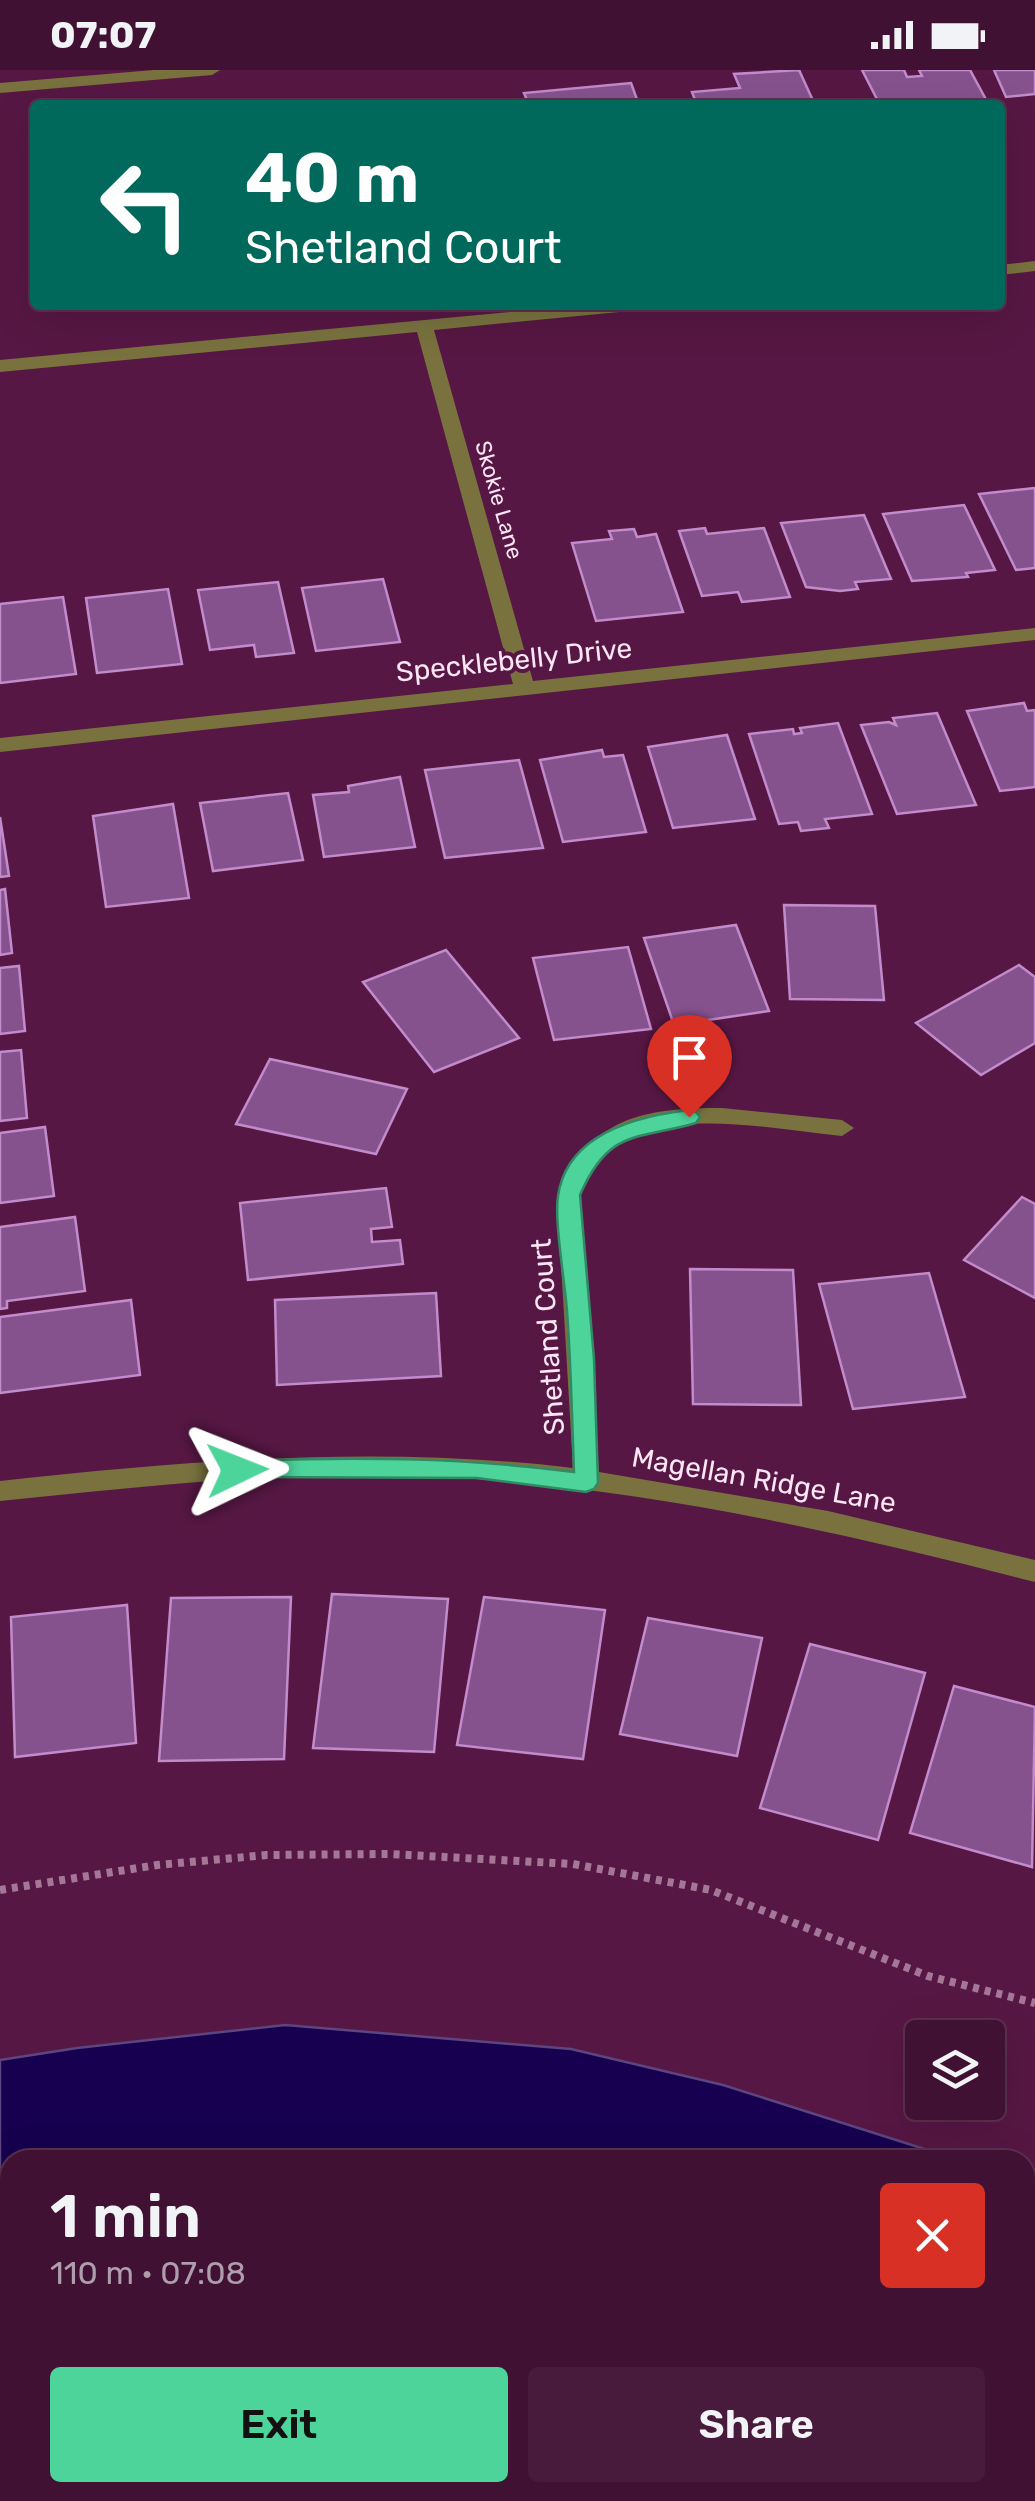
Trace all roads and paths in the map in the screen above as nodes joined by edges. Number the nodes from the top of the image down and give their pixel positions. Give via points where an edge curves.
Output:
1 (212, 70) edge
2 (0, 88) edge
3 (1035, 266) edge
4 (1005, 269) edge
5 (589, 310) edge
6 (424, 326) junction
7 (0, 366) edge
8 (1035, 634) edge
9 (525, 688) junction
10 (0, 745) edge
11 (842, 1128) dead end
12 (586, 1483) junction
13 (0, 1491) edge
14 (1035, 1571) edge
15 (0, 1890) edge
16 (1035, 2003) edge

1 - 2 street
3 - 4 street
5 - 6 street
6 - 7 street
6 - 9 street, Skokie Lane
8 - 9 street, Specklebelly Drive
9 - 10 street, Specklebelly Drive
11 - 12 street, Shetland Court via 689,1117 650,1122 609,1138 581,1167 569,1195
12 - 13 street, Magellan Ridge Lane via 477,1469 378,1466 167,1473
12 - 14 street, Magellan Ridge Lane via 867,1528
15 - 16 path via 267,1855 573,1864 711,1890 928,1976

